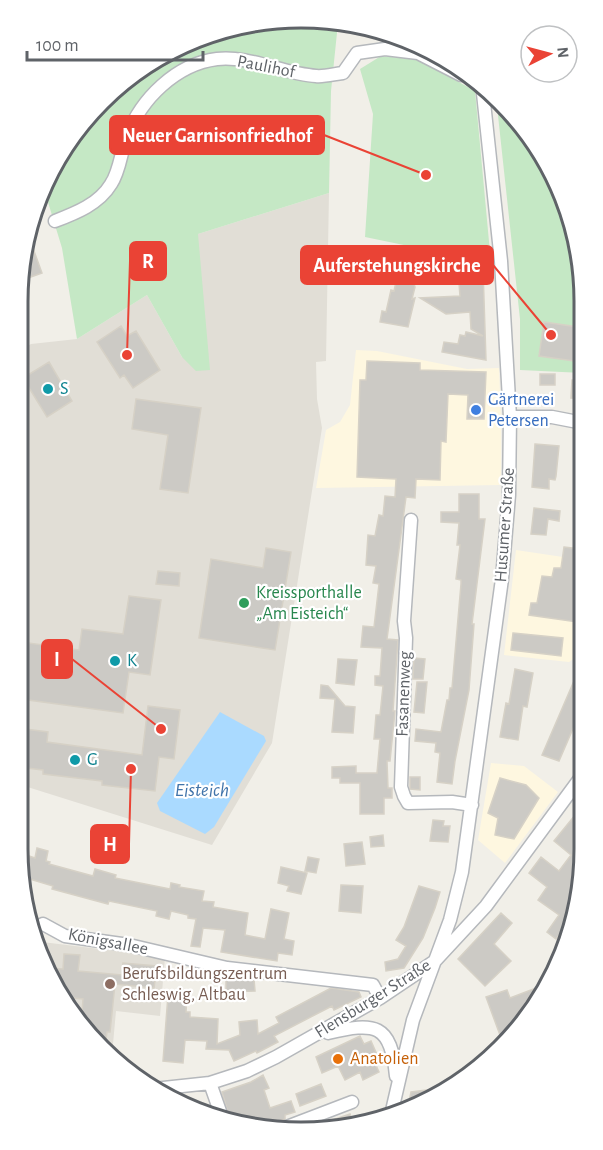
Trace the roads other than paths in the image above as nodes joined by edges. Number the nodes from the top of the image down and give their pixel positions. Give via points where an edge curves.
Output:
1 (413, 52) edge
2 (483, 97) edge
3 (55, 221) dead end
4 (510, 417) junction
5 (574, 421) edge
6 (411, 520) dead end
7 (574, 787) edge
8 (472, 805) junction
9 (43, 924) dead end
10 (435, 961) junction
11 (380, 998) junction
12 (314, 1036) junction
13 (210, 1083) junction
14 (397, 1086) junction
15 (170, 1087) edge
16 (352, 1102) dead end
17 (393, 1106) edge
18 (219, 1108) edge
19 (300, 1122) edge

1 - 3 street, Paulihof via 386,49 357,54 343,73 316,76 218,59 191,66 170,78 137,117 112,183 103,194 89,206
2 - 4 street, Husumer Straße via 501,261
4 - 5 street
4 - 8 street, Husumer Straße via 502,579
6 - 8 street, Fasanenweg via 404,621 401,787 408,803
7 - 10 street, Flensburger Straße via 486,906
8 - 10 street, Husumer Straße via 462,872
9 - 11 street, Königsallee via 65,936 129,945 227,968 373,985
10 - 11 street, Flensburger Straße
10 - 14 street, Husumer Straße via 413,1020
11 - 12 street, Flensburger Straße
12 - 13 street, Flensburger Straße via 247,1071
12 - 14 street via 356,1026 381,1031 391,1046
13 - 15 street, Flensburger Straße
13 - 18 street
14 - 17 street, Husumer Straße
16 - 19 street

